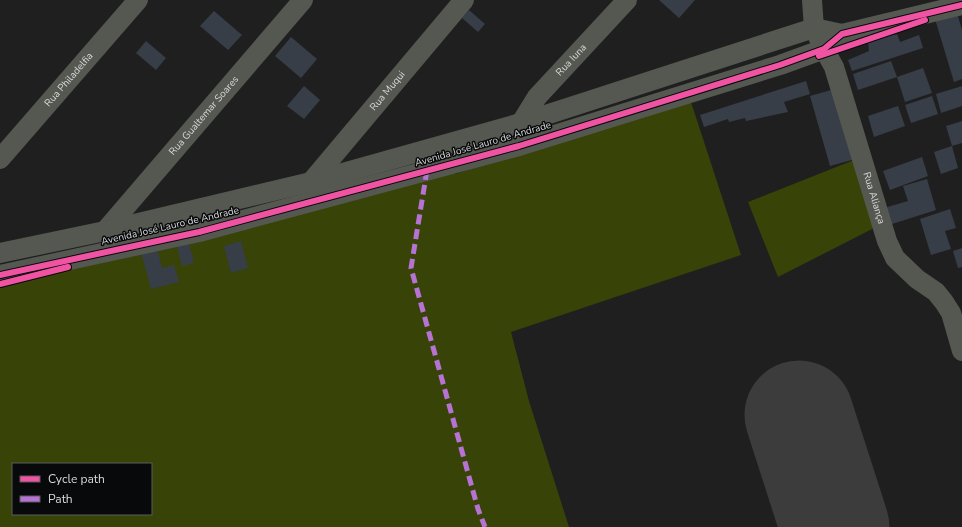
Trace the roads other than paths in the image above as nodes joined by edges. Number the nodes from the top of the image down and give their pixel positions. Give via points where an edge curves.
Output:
1 (138, 0) edge
2 (303, 0) edge
3 (464, 0) edge
4 (627, 0) edge
5 (812, 0) edge
6 (943, 5) edge
7 (962, 5) edge
8 (814, 28) junction
9 (842, 34) junction
10 (824, 49) junction
11 (521, 123) junction
12 (0, 159) edge
13 (312, 182) junction
14 (105, 231) junction
15 (0, 253) edge
16 (0, 275) edge
17 (962, 351) edge

1 - 12 street, Rua Philadelfia
2 - 14 street, Rua Gualtemar Soares
3 - 13 street, Rua Muqui
4 - 11 street, Rua Iuna via 537,97
5 - 8 street
6 - 7 street, Avenida José Lauro de Andrade
6 - 9 street, Avenida José Lauro de Andrade
8 - 9 street, Avenida José Lauro de Andrade
8 - 10 street, Rua Aliança
8 - 11 street, Avenida José Lauro de Andrade
9 - 10 street, Avenida José Lauro de Andrade
10 - 16 street, Avenida José Lauro de Andrade via 519,146 200,232
10 - 17 street, Rua Aliança via 834,67 887,241 895,258 917,279 936,292 944,302 951,313
11 - 13 street, Avenida José Lauro de Andrade
13 - 14 street, Avenida José Lauro de Andrade
14 - 15 street, Avenida José Lauro de Andrade

